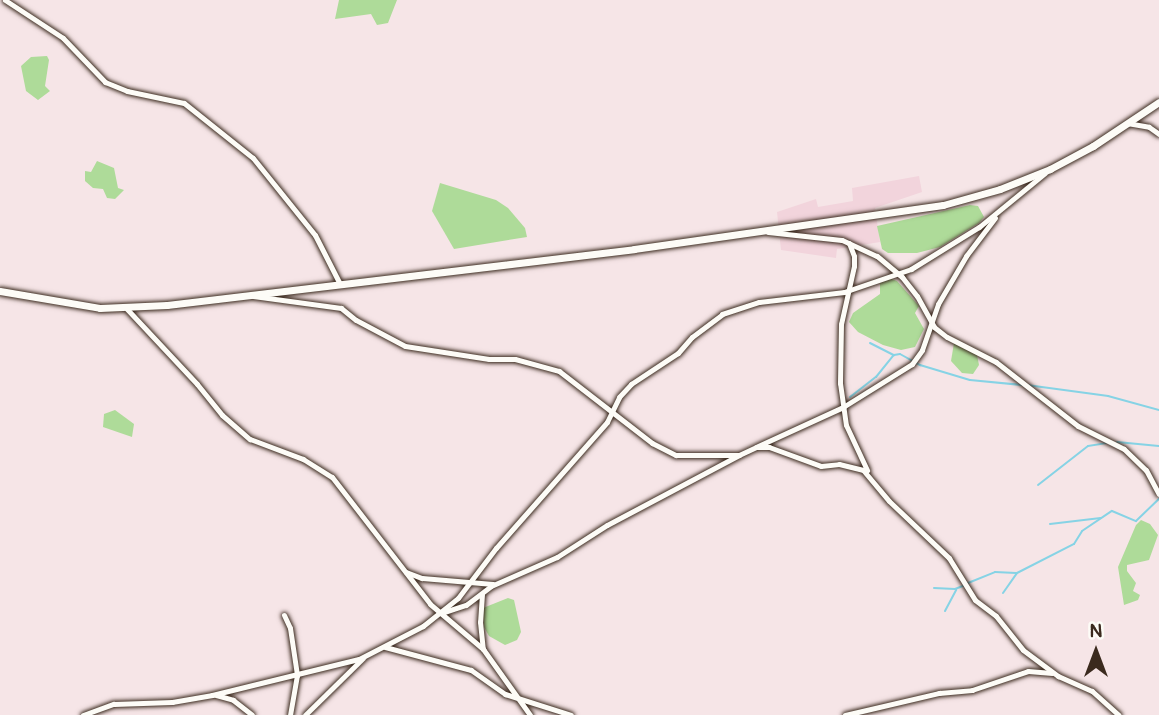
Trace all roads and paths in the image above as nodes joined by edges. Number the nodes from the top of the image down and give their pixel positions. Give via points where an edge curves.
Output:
1 (5, 0) edge
2 (1159, 103) edge
3 (1127, 123) junction
4 (1159, 134) edge
5 (1050, 169) junction
6 (1004, 208) junction
7 (757, 231) junction
8 (849, 243) junction
9 (898, 274) junction
10 (340, 284) junction
11 (848, 290) junction
12 (0, 291) edge
13 (247, 295) junction
14 (126, 308) junction
15 (931, 323) junction
16 (843, 407) junction
17 (611, 412) junction
18 (756, 447) junction
19 (739, 455) junction
20 (871, 476) junction
21 (1159, 494) edge
22 (403, 570) junction
23 (469, 583) junction
24 (496, 584) junction
25 (482, 594) junction
26 (440, 614) junction
27 (285, 615) dead end
28 (381, 647) junction
29 (483, 649) junction
30 (365, 655) junction
31 (1054, 673) junction
32 (297, 675) junction
33 (212, 695) junction
34 (518, 699) junction
35 (83, 715) edge
36 (252, 715) edge
37 (290, 715) edge
38 (305, 715) edge
39 (530, 715) edge
40 (571, 715) edge
41 (845, 715) edge
42 (1119, 715) edge

1 - 10 street via 63,38 105,82 184,103 253,158 315,235
2 - 3 street
3 - 4 street
3 - 5 street
5 - 6 street
5 - 7 street via 943,205
6 - 9 street via 933,257
6 - 15 street via 966,256
7 - 8 street
7 - 10 street
8 - 9 street via 877,256
8 - 11 street via 854,256
9 - 11 street
9 - 15 street
10 - 13 street
11 - 16 street via 839,350
11 - 17 street via 758,302 722,314 678,354 631,384
12 - 14 street via 69,304
13 - 14 street
13 - 17 street via 341,308 405,346 515,359 550,368 566,375
14 - 22 street via 222,415 250,439 303,459 332,477
15 - 16 street via 912,364
15 - 21 street via 947,337 996,362 1078,426 1124,449 1146,470
16 - 18 street
16 - 20 street via 846,425
17 - 19 street via 676,455
17 - 23 street
18 - 19 street
18 - 20 street via 786,451 821,466 853,466
19 - 24 street via 557,557
20 - 31 street via 889,501 949,558 975,600 996,616 1023,650
22 - 23 street via 422,578
22 - 26 street
23 - 24 street
23 - 26 street
24 - 25 street
25 - 26 street
25 - 29 street
26 - 28 street
26 - 29 street
27 - 32 street
28 - 30 street
28 - 34 street via 471,670
29 - 34 street
30 - 32 street
30 - 38 street
31 - 41 street via 1028,671 972,690
31 - 42 street via 1092,691
32 - 33 street
32 - 37 street
33 - 35 street via 114,704
33 - 36 street via 233,700
34 - 39 street
34 - 40 street

